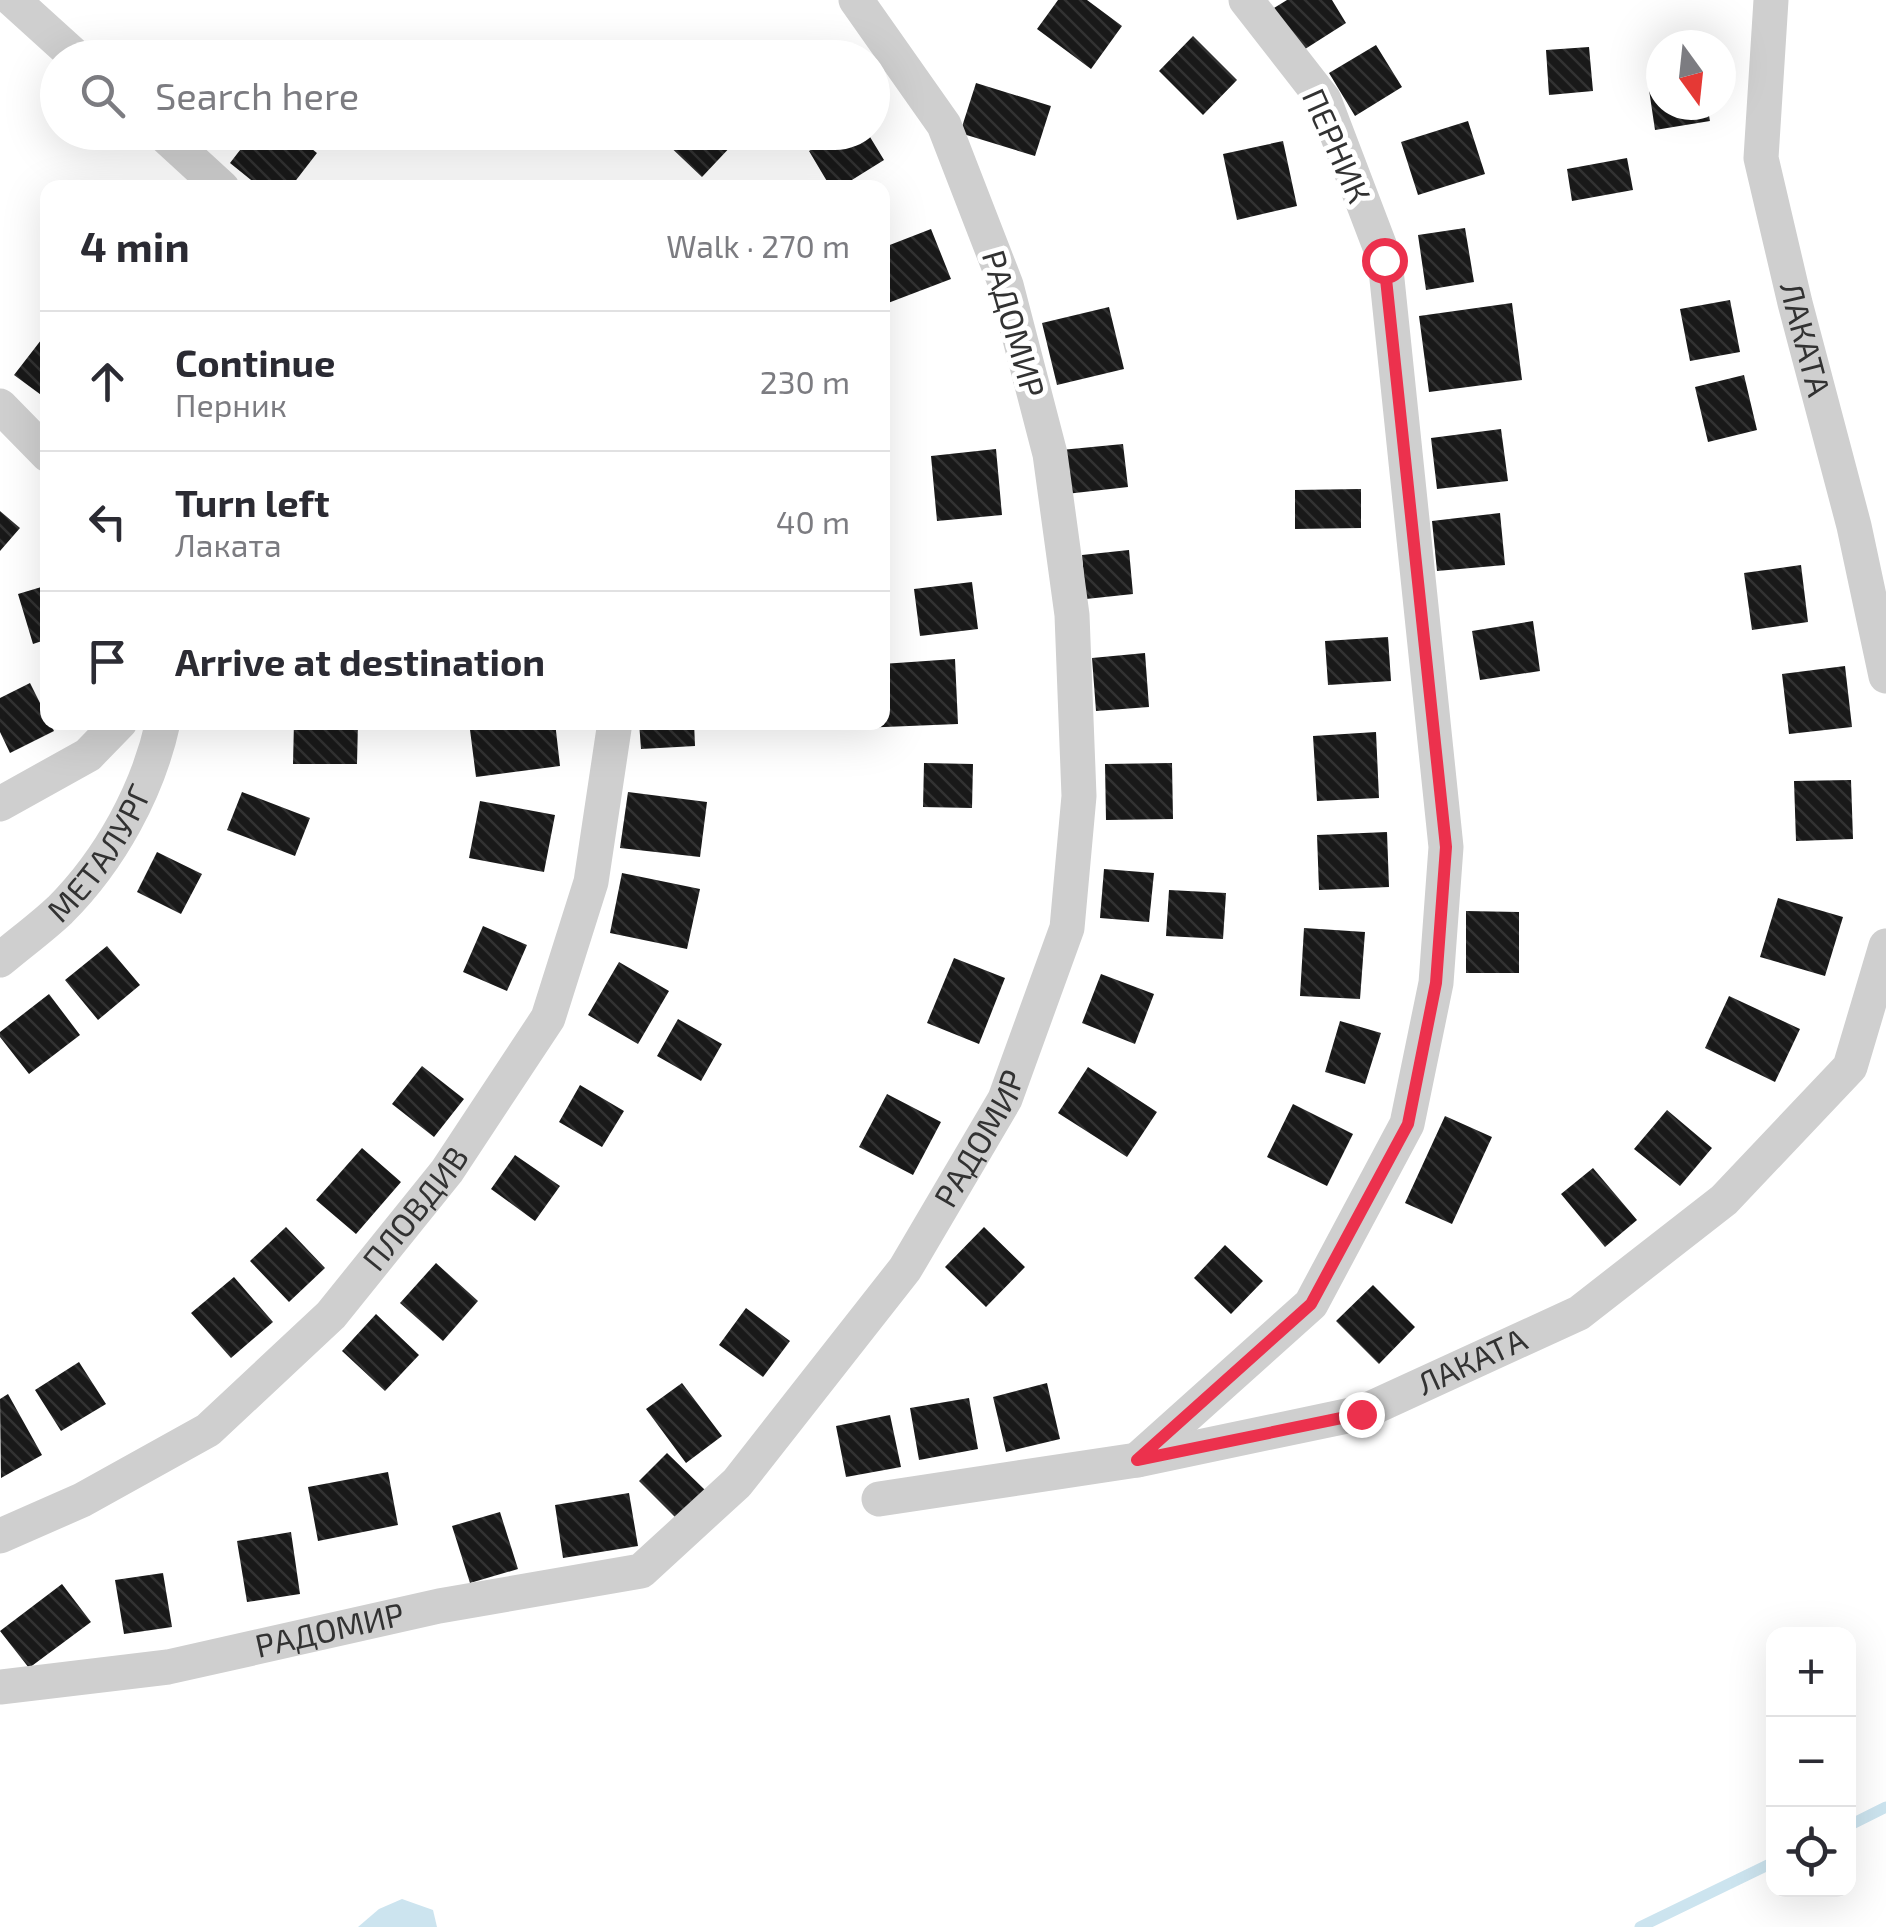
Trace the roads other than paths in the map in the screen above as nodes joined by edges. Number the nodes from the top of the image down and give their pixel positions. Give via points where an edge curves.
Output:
1 (13, 0) edge
2 (856, 0) edge
3 (1246, 0) edge
4 (1772, 0) edge
5 (57, 40) edge
6 (884, 40) edge
7 (890, 49) edge
8 (181, 150) edge
9 (213, 180) edge
10 (0, 406) edge
11 (40, 446) edge
12 (1886, 676) edge
13 (112, 730) edge
14 (161, 730) edge
15 (614, 730) edge
16 (0, 804) edge
17 (1886, 946) edge
18 (0, 960) edge
19 (1137, 1460) junction
20 (878, 1499) dead end
21 (0, 1536) edge
22 (0, 1686) edge

1 - 5 street
2 - 6 street, РАДОМИР
3 - 19 street, ПЕРНИК via 1324,100 1384,260 1446,847 1436,983 1408,1124 1311,1304
4 - 12 street, ЛАКАТА via 1760,158
7 - 22 street, РАДОМИР via 944,126 1006,285 1050,454 1072,615 1079,796 1066,928 1005,1099 906,1269 736,1483 642,1570 439,1606 168,1667
8 - 9 street
10 - 11 street
13 - 16 street via 88,754
14 - 18 street, МЕТАЛУРГ via 131,811 97,868
15 - 21 street, ПЛОВДИВ via 591,882 548,1018 447,1171 331,1316 208,1430 82,1500
17 - 19 street, ЛАКАТА via 1850,1067 1724,1200 1579,1314 1361,1414
19 - 20 street, ЛАКАТА

